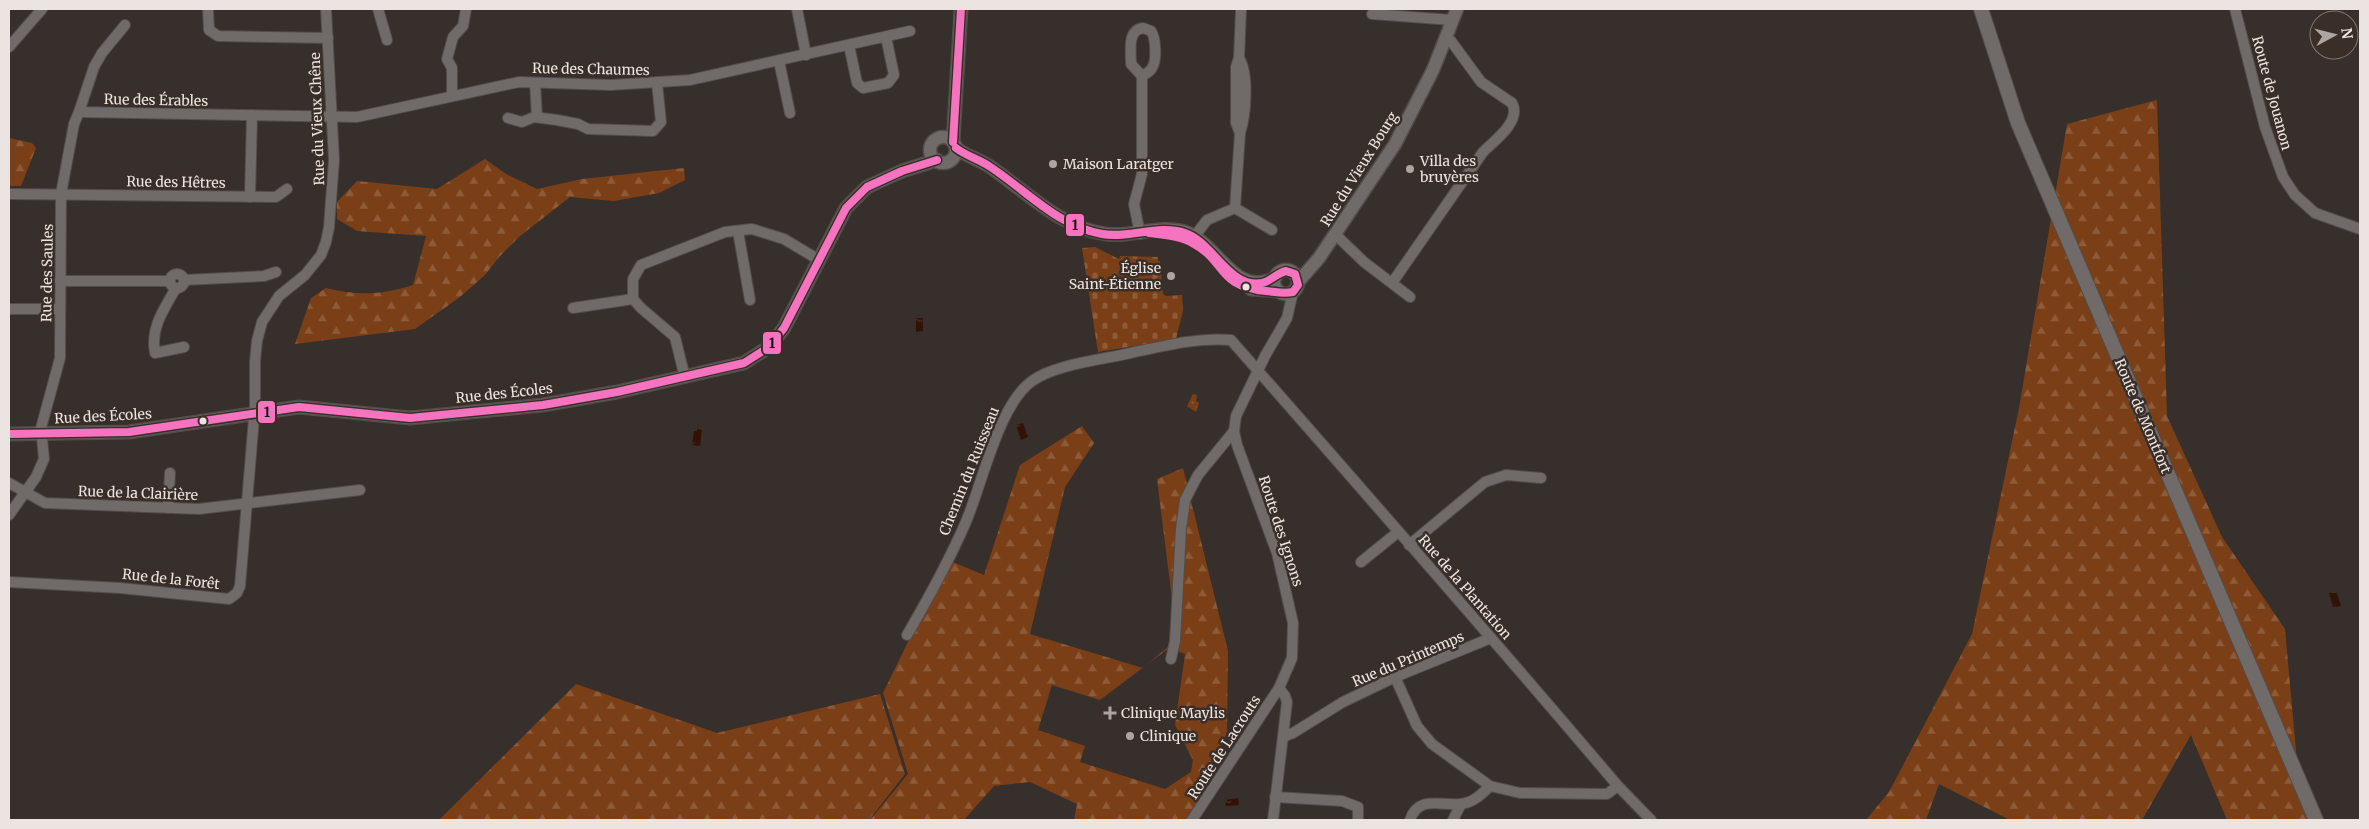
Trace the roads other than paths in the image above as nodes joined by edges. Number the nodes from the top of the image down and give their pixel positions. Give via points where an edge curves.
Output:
1 (208, 9) edge
2 (326, 9) edge
3 (378, 9) edge
4 (466, 9) edge
5 (797, 9) edge
6 (961, 9) edge
7 (1241, 9) edge
8 (1981, 9) edge
9 (2235, 9) edge
10 (37, 11) edge
11 (1372, 14) dead end
12 (1454, 15) edge
13 (125, 25) dead end
14 (910, 31) dead end
15 (886, 37) junction
16 (328, 38) junction
17 (1446, 38) junction
18 (387, 40) dead end
19 (849, 45) junction
20 (9, 47) edge
21 (806, 55) junction
22 (779, 61) junction
23 (1142, 76) dead end
24 (535, 83) junction
25 (658, 84) junction
26 (452, 95) junction
27 (80, 112) junction
28 (790, 113) dead end
29 (252, 115) junction
30 (332, 116) junction
31 (537, 117) junction
32 (508, 118) dead end
33 (950, 142) junction
34 (939, 157) junction
35 (1001, 174) junction
36 (287, 189) dead end
37 (9, 194) edge
38 (61, 194) junction
39 (250, 197) junction
40 (1235, 208) junction
41 (2360, 229) edge
42 (1272, 230) dead end
43 (738, 231) junction
44 (1144, 233) junction
45 (1336, 235) junction
46 (1192, 239) junction
47 (819, 260) junction
48 (276, 272) dead end
49 (1275, 278) junction
50 (60, 281) junction
51 (1392, 283) junction
52 (173, 284) junction
53 (1289, 286) junction
54 (1410, 297) dead end
55 (633, 299) junction
56 (750, 300) dead end
57 (573, 308) dead end
58 (9, 309) edge
59 (60, 309) junction
60 (184, 348) dead end
61 (1258, 371) junction
62 (685, 378) junction
63 (255, 413) junction
64 (1234, 432) junction
65 (9, 434) edge
66 (42, 434) junction
67 (170, 473) dead end
68 (1541, 478) dead end
69 (9, 483) edge
70 (360, 490) dead end
71 (24, 492) junction
72 (247, 503) junction
73 (168, 508) junction
74 (9, 515) edge
75 (1398, 532) junction
76 (1409, 545) junction
77 (1361, 562) dead end
78 (9, 582) edge
79 (906, 635) dead end
80 (1491, 638) junction
81 (1171, 659) dead end
82 (1395, 677) junction
83 (1279, 688) junction
84 (1283, 737) junction
85 (1490, 786) junction
86 (1618, 786) junction
87 (1275, 797) junction
88 (1461, 804) junction
89 (1192, 820) edge
90 (1272, 820) edge
91 (1358, 820) edge
92 (1410, 820) edge
93 (1453, 820) edge
94 (1651, 820) edge
95 (2316, 820) edge

1 - 16 street via 209,30 218,36
2 - 16 street, Rue du Vieux Chêne
3 - 18 street
4 - 26 street via 463,26 453,37 448,59 452,68
5 - 21 street
6 - 33 street via 956,106
7 - 40 street via 1239,58 1245,66 1244,121 1240,132
8 - 95 main road, Route de Montfort via 2018,123
9 - 41 street, Route de Jouanon via 2265,127 2283,177 2295,195 2315,213
10 - 20 street
11 - 12 street
12 - 17 street, Rue du Vieux Bourg
13 - 27 street, Rue des Érables via 94,67
14 - 15 street, Rue des Chaumes
15 - 19 street, Rue des Chaumes
15 - 19 street via 894,75 888,84 863,88 856,83
16 - 30 street, Rue du Vieux Chêne
17 - 45 street, Rue du Vieux Bourg via 1395,144
17 - 51 street via 1481,82 1512,102 1514,116 1496,141 1483,152
19 - 21 street, Rue des Chaumes
21 - 22 street, Rue des Chaumes
22 - 25 street, Rue des Chaumes
22 - 28 street
23 - 44 street via 1142,174 1134,204
24 - 25 street, Rue des Chaumes
24 - 26 street, Rue des Chaumes via 519,82
24 - 31 street
25 - 31 street via 661,122 653,131 588,130 578,124
26 - 30 street, Rue des Chaumes via 357,117
27 - 29 street, Rue des Érables
27 - 38 street, Rue des Saules via 74,124
29 - 30 street, Rue des Érables
29 - 39 street
30 - 63 street, Rue du Vieux Chêne via 333,191 326,242 321,255 305,275 279,296 262,322 255,361
31 - 32 street via 522,122
33 - 34 street via 954,156
33 - 34 street via 935,140
33 - 35 street
34 - 35 street
34 - 47 street, Rue des Écoles via 867,187 846,208
35 - 44 street via 1037,202 1077,226 1112,235
36 - 39 street, Rue des Hêtres via 276,197
37 - 38 street, Rue des Hêtres
38 - 39 street, Rue des Hêtres
38 - 50 street, Rue des Saules
40 - 42 street
40 - 46 street via 1207,220
43 - 47 street via 752,229 784,239
43 - 55 street via 725,232 642,265 633,279
43 - 56 street
44 - 46 street
45 - 51 street
45 - 53 street, Rue du Vieux Bourg via 1319,258
46 - 49 street via 1210,248 1239,278 1260,283
46 - 53 street via 1234,283 1246,288
47 - 62 street, Rue des Écoles via 784,328 769,347 744,363
48 - 52 street via 264,276 184,280 176,274 171,276
49 - 53 street via 1274,285
49 - 53 street via 1283,271
50 - 52 street
50 - 59 street, Rue des Saules
51 - 54 street
52 - 60 street via 153,340 155,353
53 - 61 street via 1287,318
55 - 57 street
55 - 62 street via 675,337
58 - 59 street
59 - 66 street, Rue des Saules via 60,358
61 - 64 street via 1236,416
61 - 75 street, Rue de la Plantation via 1298,413
61 - 79 street, Chemin du Ruisseau via 1231,340 1216,338 1060,369 1032,381 1012,401 966,522 935,587
62 - 63 street, Rue des Écoles via 543,405 410,418 314,408
63 - 66 street, Rue des Écoles via 129,432
63 - 72 street, Rue de la Forêt
64 - 81 street via 1198,475 1185,500 1176,641
64 - 83 street, Route des Ignons via 1277,553 1293,623 1292,658
65 - 66 street, Rue des Écoles
66 - 71 street, Rue des Saules via 42,467
67 - 73 street
68 - 76 street via 1506,475 1486,482
69 - 71 street, Rue de la Clairière
70 - 72 street, Rue de la Clairière
71 - 73 street, Rue de la Clairière via 45,503
71 - 74 street, Rue des Saules
72 - 73 street, Rue de la Clairière via 199,510
72 - 78 street, Rue de la Forêt via 240,586 229,599 120,588
75 - 76 street, Rue de la Plantation
75 - 77 street
76 - 80 street, Rue de la Plantation
80 - 82 street, Rue du Printemps
80 - 86 street, Rue de la Plantation
82 - 84 street, Rue du Printemps via 1343,702
82 - 85 street via 1417,726 1432,744
83 - 84 street via 1287,702
83 - 89 street, Route de Lacrouts
84 - 87 street
85 - 86 street via 1520,794 1607,794
85 - 88 street via 1477,798
86 - 94 street, Rue de la Plantation
87 - 90 street
87 - 91 street via 1342,801 1358,807
88 - 92 street via 1422,805 1413,811
88 - 93 street

